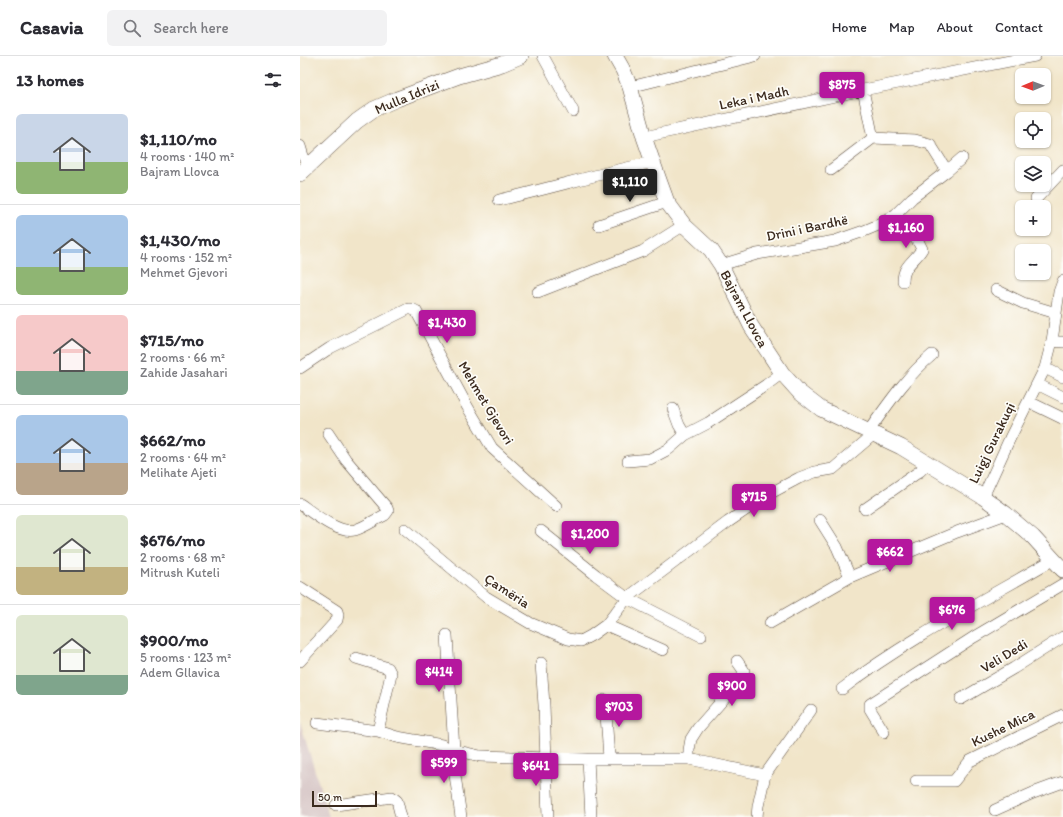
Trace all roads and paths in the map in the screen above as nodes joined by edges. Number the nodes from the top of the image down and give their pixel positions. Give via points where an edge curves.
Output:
1 (521, 56) edge
2 (543, 56) edge
3 (615, 56) edge
4 (756, 56) edge
5 (1035, 56) edge
6 (630, 87) junction
7 (863, 90) junction
8 (573, 111) dead end
9 (644, 137) junction
10 (873, 138) junction
11 (300, 146) edge
12 (962, 158) dead end
13 (652, 162) junction
14 (304, 170) edge
15 (831, 170) dead end
16 (1063, 170) edge
17 (947, 171) junction
18 (1036, 199) dead end
19 (500, 200) dead end
20 (668, 202) junction
21 (896, 214) junction
22 (599, 225) dead end
23 (684, 225) junction
24 (721, 265) junction
25 (1063, 281) edge
26 (903, 282) dead end
27 (996, 290) dead end
28 (538, 292) dead end
29 (1061, 299) edge
30 (1056, 312) junction
31 (1058, 341) edge
32 (932, 355) dead end
33 (300, 368) edge
34 (1045, 368) junction
35 (782, 373) junction
36 (1063, 377) edge
37 (1037, 384) junction
38 (1063, 397) edge
39 (1029, 402) junction
40 (673, 409) dead end
41 (1062, 418) dead end
42 (328, 433) dead end
43 (871, 433) junction
44 (685, 435) junction
45 (628, 461) dead end
46 (927, 464) junction
47 (983, 497) junction
48 (300, 504) edge
49 (556, 506) dead end
50 (865, 509) dead end
51 (1006, 514) junction
52 (820, 520) dead end
53 (406, 529) dead end
54 (541, 530) dead end
55 (1058, 564) edge
56 (850, 577) junction
57 (1063, 584) edge
58 (300, 587) edge
59 (627, 598) junction
60 (770, 623) dead end
61 (606, 625) junction
62 (447, 635) dead end
63 (701, 636) dead end
64 (1063, 637) edge
65 (662, 650) dead end
66 (356, 658) dead end
67 (300, 661) edge
68 (737, 661) dead end
69 (541, 663) dead end
70 (842, 689) dead end
71 (961, 699) dead end
72 (605, 700) dead end
73 (812, 710) dead end
74 (1063, 715) edge
75 (317, 723) dead end
76 (378, 731) junction
77 (884, 732) dead end
78 (454, 750) junction
79 (545, 757) junction
80 (609, 758) junction
81 (588, 759) junction
82 (689, 759) junction
83 (765, 776) junction
84 (916, 781) dead end
85 (1063, 782) edge
86 (336, 805) dead end
87 (995, 810) dead end
88 (401, 817) edge
89 (461, 817) edge
90 (548, 817) edge
91 (591, 817) edge
92 (757, 817) edge

1 - 14 street, Mulla Idrizi via 459,76 374,109 357,121
2 - 8 street
3 - 6 street, Bajram Llovca
4 - 6 street
5 - 7 street, Leka i Madh
6 - 9 street, Bajram Llovca
7 - 9 street, Leka i Madh
7 - 10 street
9 - 13 street, Bajram Llovca
10 - 15 street
10 - 17 street via 915,140 930,144
11 - 14 street, Mulla Idrizi
12 - 17 street, Drini i Bardhë
13 - 19 street
13 - 20 street, Bajram Llovca
16 - 18 street
17 - 21 street, Drini i Bardhë
20 - 22 street
20 - 23 street, Bajram Llovca
21 - 24 street, Drini i Bardhë via 883,223 835,241 757,254
21 - 26 street via 922,249 908,266
23 - 24 street, Bajram Llovca via 710,250
23 - 28 street via 643,251
24 - 35 street, Bajram Llovca via 751,326
25 - 29 street, Luigj Gurakuqi via 1059,292
27 - 30 street via 1023,303
29 - 30 street, Luigj Gurakuqi
30 - 31 street, Luigj Gurakuqi
31 - 34 street, Luigj Gurakuqi
32 - 43 street via 900,387
33 - 49 street, Mehmet Gjevori via 330,348 412,309 492,448
34 - 36 street
34 - 37 street, Luigj Gurakuqi
35 - 43 street, Bajram Llovca via 798,392 821,409
35 - 44 street via 708,423
37 - 38 street
37 - 39 street, Luigj Gurakuqi
39 - 41 street, Luigj Gurakuqi
39 - 47 street, Luigj Gurakuqi
40 - 44 street
42 - 48 street via 346,460 388,511 386,515 354,530 347,530 328,523
43 - 46 street, Bajram Llovca via 901,447
43 - 59 street, Çamëria via 833,469 799,478 769,494
44 - 45 street via 669,449 650,459
46 - 47 street, Bajram Llovca
46 - 50 street
47 - 51 street, Bajram Llovca
51 - 55 street, Bajram Llovca via 1033,537
51 - 56 street
52 - 56 street via 837,547
53 - 61 street, Çamëria via 486,597 530,623 568,639 581,641
54 - 59 street
55 - 70 street via 902,647
56 - 60 street
57 - 77 street via 870,704 870,709
58 - 67 street via 336,610 338,615
59 - 61 street, Çamëria
59 - 63 street
61 - 65 street
62 - 78 street
64 - 71 street, Veli Dedi
66 - 76 street via 388,668 392,674
68 - 82 street via 744,671 741,679 698,728 691,739
69 - 79 street
72 - 80 street
73 - 83 street
74 - 84 street, Kushe Mica via 970,761 954,781
75 - 76 street
76 - 78 street
78 - 79 street via 480,756
78 - 89 street
79 - 81 street
79 - 90 street
80 - 81 street
80 - 82 street
81 - 91 street
82 - 83 street
83 - 92 street
85 - 87 street
86 - 88 street via 392,797 397,801

